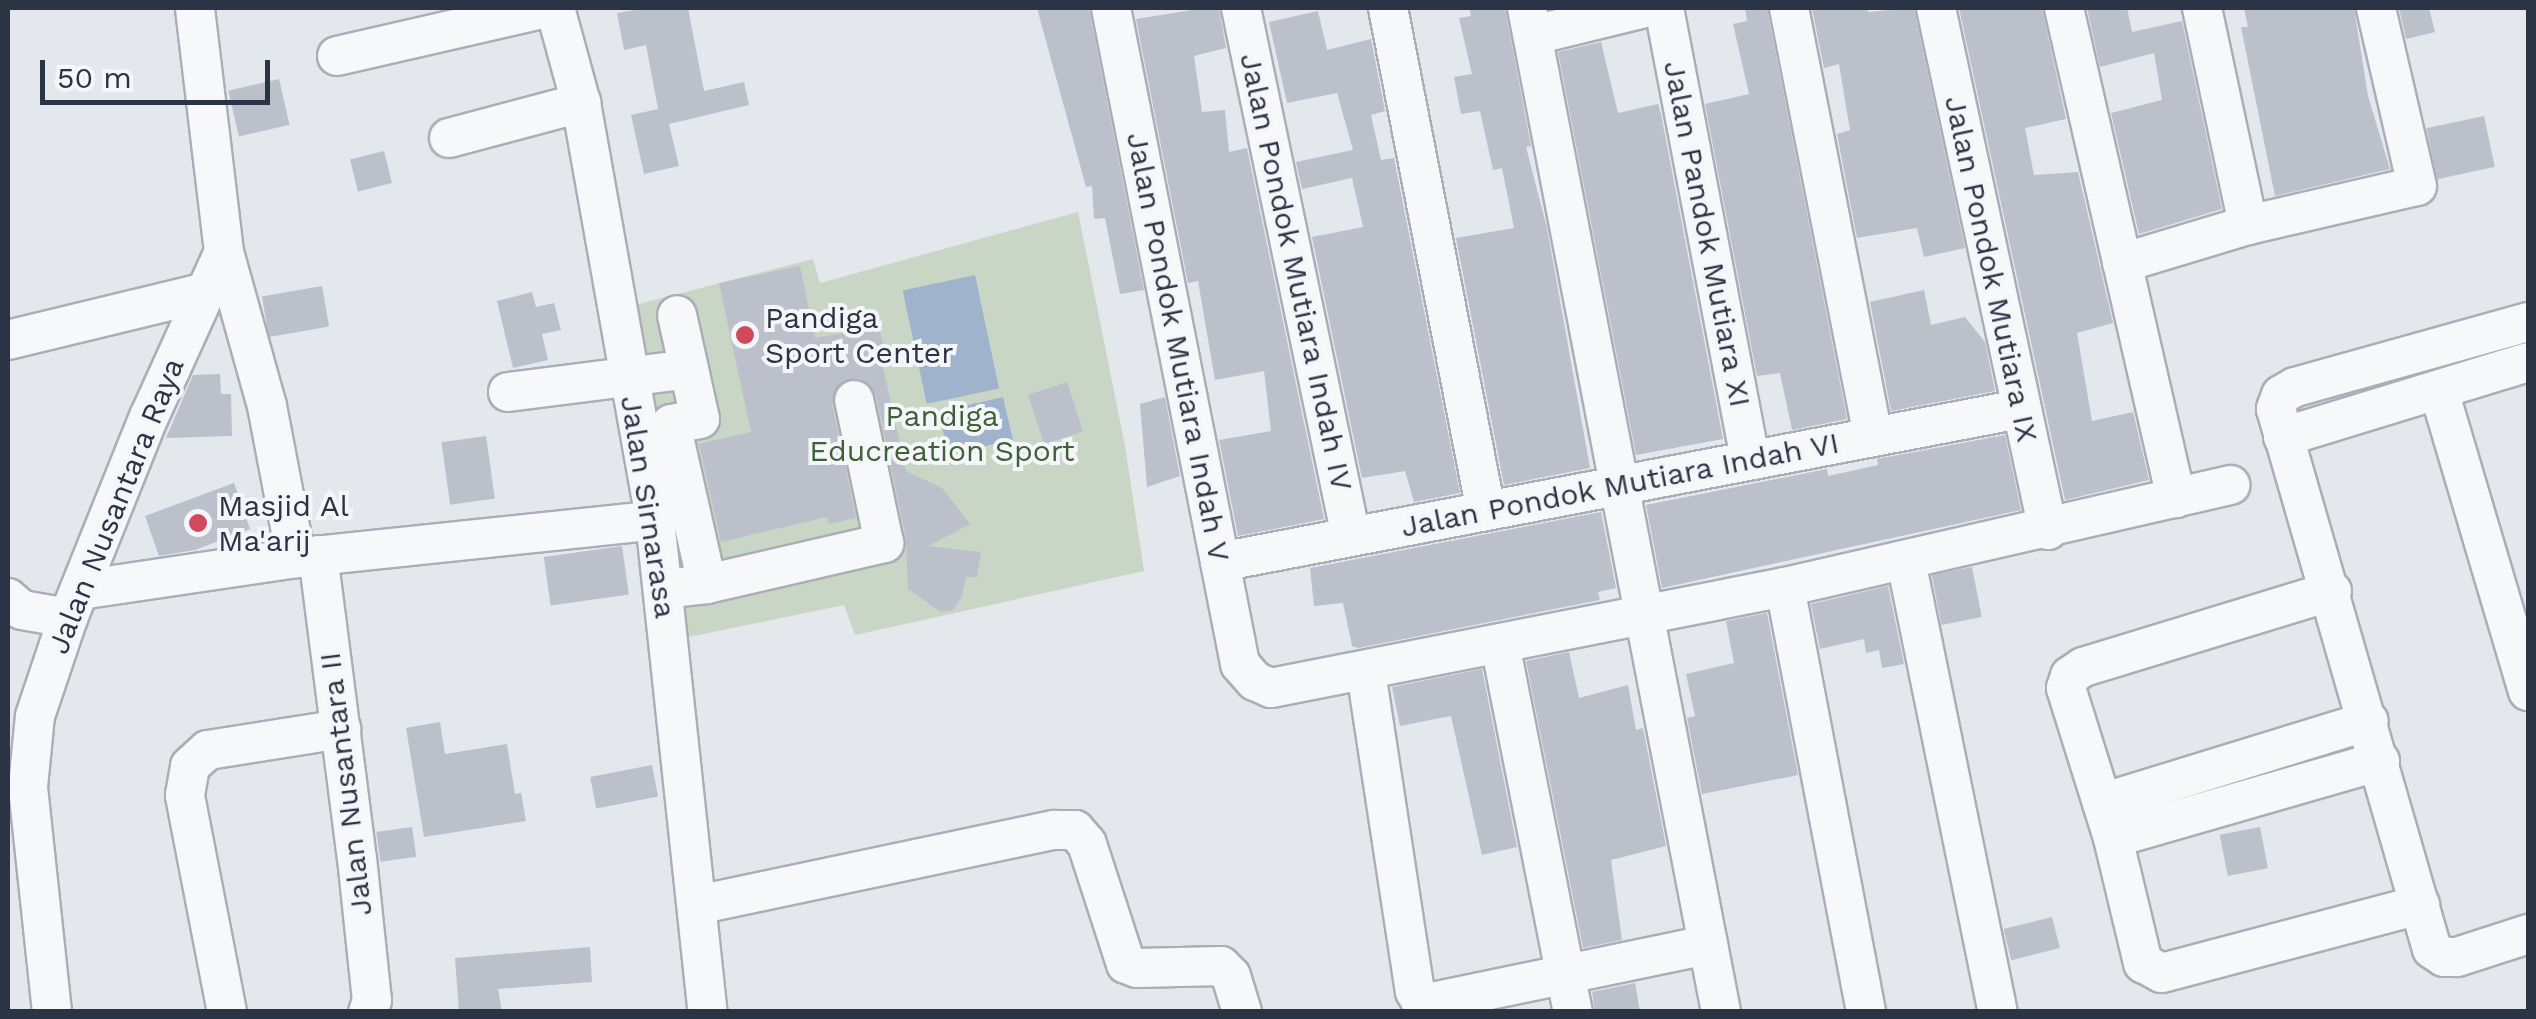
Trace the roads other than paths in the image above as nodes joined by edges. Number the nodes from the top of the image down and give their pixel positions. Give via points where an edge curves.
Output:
1 (195, 8) edge
2 (547, 8) edge
3 (554, 8) edge
4 (1111, 8) edge
5 (1241, 8) edge
6 (1388, 8) edge
7 (1645, 8) edge
8 (1664, 8) edge
9 (1789, 8) edge
10 (1936, 8) edge
11 (2064, 8) edge
12 (2202, 8) edge
13 (2376, 8) edge
14 (1531, 21) edge
15 (336, 56) dead end
16 (580, 103) junction
17 (449, 138) dead end
18 (2248, 225) junction
19 (224, 252) junction
20 (2122, 263) junction
21 (202, 293) junction
22 (677, 315) dead end
23 (2528, 322) edge
24 (8, 340) edge
25 (2528, 362) edge
26 (688, 369) junction
27 (627, 378) junction
28 (2439, 391) junction
29 (508, 392) dead end
30 (854, 400) dead end
31 (2020, 409) junction
32 (1873, 437) junction
33 (2283, 437) junction
34 (1750, 460) junction
35 (1618, 485) junction
36 (2230, 485) dead end
37 (2176, 498) junction
38 (1486, 511) junction
39 (642, 522) junction
40 (2048, 530) junction
41 (1351, 537) junction
42 (307, 556) junction
43 (1906, 561) junction
44 (1220, 562) junction
45 (707, 584) junction
46 (1785, 587) junction
47 (664, 589) junction
48 (2332, 591) junction
49 (8, 598) edge
50 (74, 604) junction
51 (1643, 616) junction
52 (1500, 644) junction
53 (1366, 672) junction
54 (2528, 691) edge
55 (21, 717) edge
56 (2369, 722) junction
57 (341, 729) junction
58 (2380, 762) junction
59 (2107, 821) junction
60 (2420, 904) junction
61 (697, 905) junction
62 (2528, 934) edge
63 (1708, 945) junction
64 (1569, 994) edge
65 (52, 1012) edge
66 (227, 1012) edge
67 (368, 1012) edge
68 (708, 1012) edge
69 (1242, 1012) edge
70 (1721, 1012) edge
71 (1866, 1012) edge
72 (1998, 1012) edge

1 - 19 street
2 - 15 street
3 - 16 street, Jalan Sirnarasa
4 - 44 street, Jalan Pondok Mutiara Indah V
5 - 41 street, Jalan Pondok Mutiara Indah IV
6 - 38 street
7 - 14 street
8 - 34 street, Jalan Pandok Mutiara XI
9 - 32 street
10 - 31 street, Jalan Pondok Mutiara IX
11 - 20 street
12 - 18 street
13 - 18 street via 2417,186
14 - 35 street
16 - 17 street
16 - 27 street, Jalan Sirnarasa
18 - 20 street
19 - 21 street, Jalan Nusantara Raya
19 - 42 street, Jalan Nusantara II
20 - 37 street
21 - 24 street
21 - 50 street, Jalan Nusantara Raya
22 - 26 street
23 - 33 street via 2295,387 2281,395 2276,409
25 - 28 street
26 - 27 street
26 - 45 street via 700,419 671,424
27 - 29 street
27 - 39 street, Jalan Sirnarasa
28 - 33 street
28 - 54 street
30 - 45 street via 884,543
31 - 32 street, Jalan Pondok Mutiara Indah VI
31 - 40 street, Jalan Pondok Mutiara IX
32 - 34 street, Jalan Pondok Mutiara Indah VI
33 - 48 street
34 - 35 street, Jalan Pondok Mutiara Indah VI
35 - 38 street, Jalan Pondok Mutiara Indah VI
35 - 51 street
36 - 37 street
37 - 40 street
38 - 41 street, Jalan Pondok Mutiara Indah VI
39 - 42 street
39 - 47 street, Jalan Sirnarasa
40 - 43 street
41 - 44 street, Jalan Pondok Mutiara Indah VI
42 - 50 street
42 - 57 street, Jalan Nusantara II
43 - 46 street
43 - 72 street
44 - 53 street, Jalan Pondok Mutiara Indah V via 1240,664 1255,681 1271,688
45 - 47 street
46 - 51 street
46 - 71 street
47 - 61 street, Jalan Sirnarasa
48 - 56 street
48 - 59 street via 2070,676 2066,688
49 - 50 street via 22,610
50 - 55 street, Jalan Nusantara Raya
51 - 52 street
51 - 63 street
52 - 53 street
52 - 64 street
53 - 64 street via 1420,1000
55 - 65 street, Jalan Nusantara Raya
56 - 58 street
56 - 59 street
57 - 66 street via 208,750 190,766 185,795
57 - 67 street, Jalan Nusantara II via 372,1000
58 - 59 street
58 - 60 street
59 - 60 street via 2143,963 2162,973
60 - 62 street via 2432,949 2444,957
61 - 68 street, Jalan Sirnarasa
61 - 69 street via 1074,830 1087,844 1126,964 1221,966
63 - 64 street
63 - 70 street

